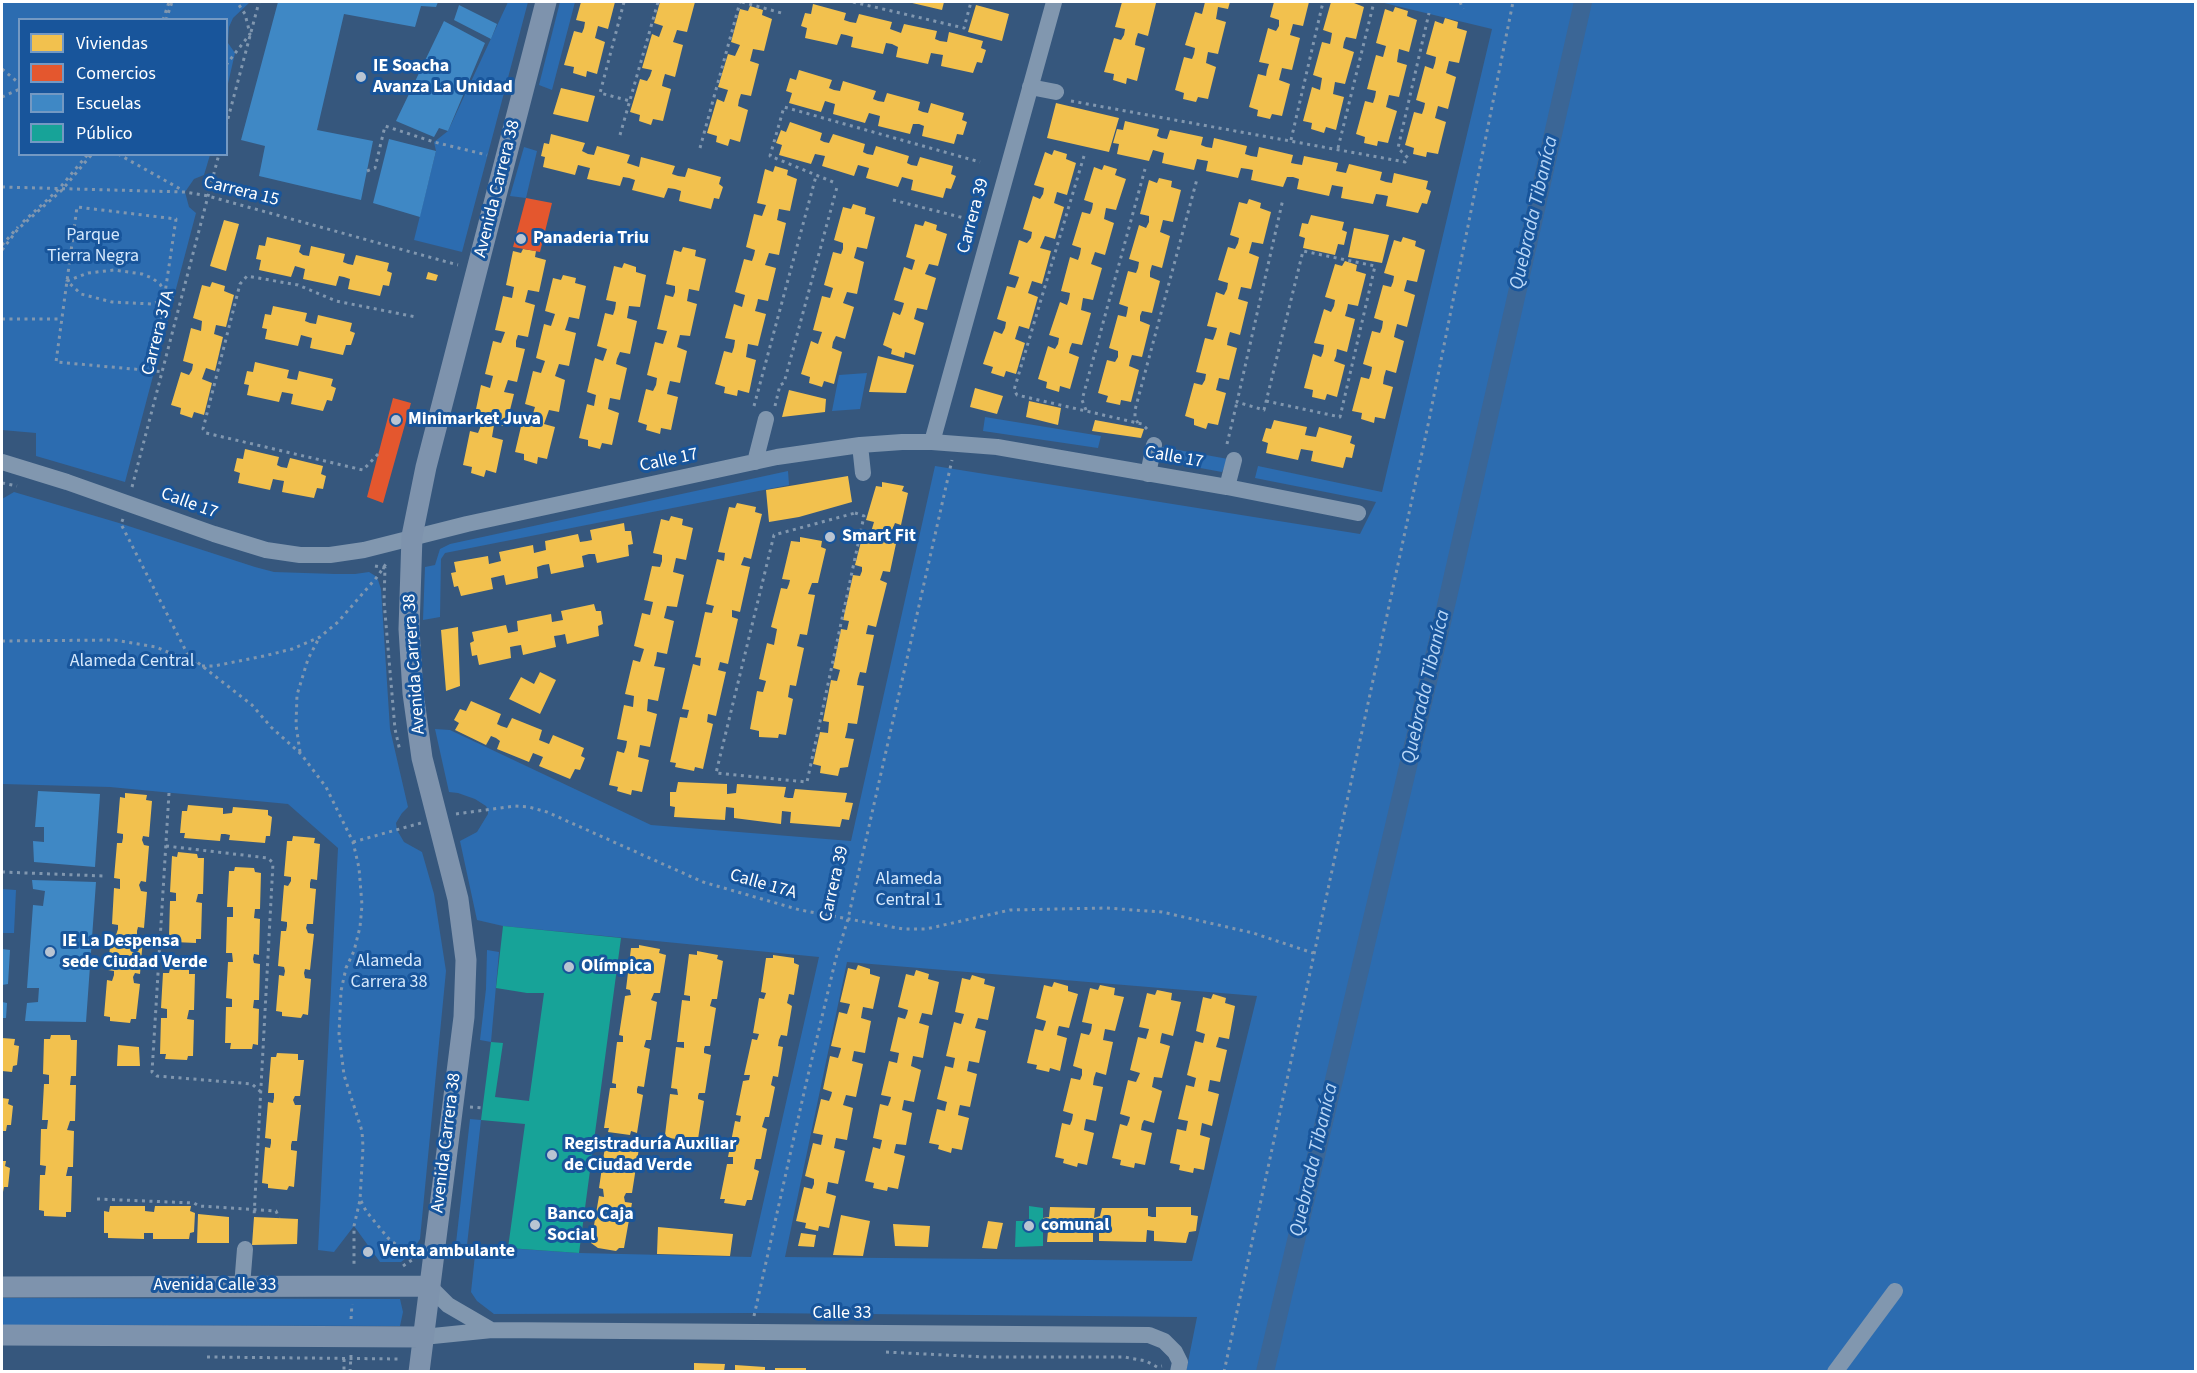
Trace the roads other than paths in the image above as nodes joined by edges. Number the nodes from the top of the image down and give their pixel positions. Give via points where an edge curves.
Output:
1 (546, 2) edge
2 (1054, 2) edge
3 (1030, 87) junction
4 (1061, 96) road end
5 (766, 414) road end
6 (1150, 441) road end
7 (932, 442) junction
8 (860, 445) junction
9 (1230, 454) road end
10 (2, 462) edge
11 (755, 462) junction
12 (863, 473) dead end
13 (1148, 474) junction
14 (1227, 487) junction
15 (1358, 513) dead end
16 (402, 540) junction
17 (245, 1249) dead end
18 (243, 1286) junction
19 (429, 1286) junction
20 (2, 1287) edge
21 (1895, 1290) dead end
22 (492, 1330) junction
23 (2, 1335) edge
24 (423, 1337) junction
25 (420, 1365) edge
26 (1179, 1367) edge
27 (1834, 1371) edge

1 - 16 main road, Avenida Carrera 38 via 426,468
2 - 3 street, Carrera 39
3 - 4 street
3 - 7 street, Carrera 39
5 - 11 street
6 - 13 street
7 - 8 street, Calle 17
7 - 13 street, Calle 17 via 997,447
8 - 11 street, Calle 17
8 - 12 street
9 - 14 street
10 - 16 street, Calle 17 via 67,482 125,510 266,550 330,555
11 - 16 street, Calle 17
13 - 14 street, Calle 17
14 - 15 street, Calle 17
16 - 19 main road, Avenida Carrera 38 via 413,693 428,821 458,899 466,960 464,1017
17 - 18 street
18 - 19 main road, Avenida Calle 33 via 353,1278
18 - 20 main road, Avenida Calle 33
19 - 22 street, Calle 33 via 448,1305
19 - 24 main road, Avenida Carrera 38
21 - 27 street
22 - 24 street, Calle 33
22 - 26 street, Calle 33 via 1149,1335 1164,1341 1175,1352
23 - 24 main road
24 - 25 main road, Avenida Carrera 38

